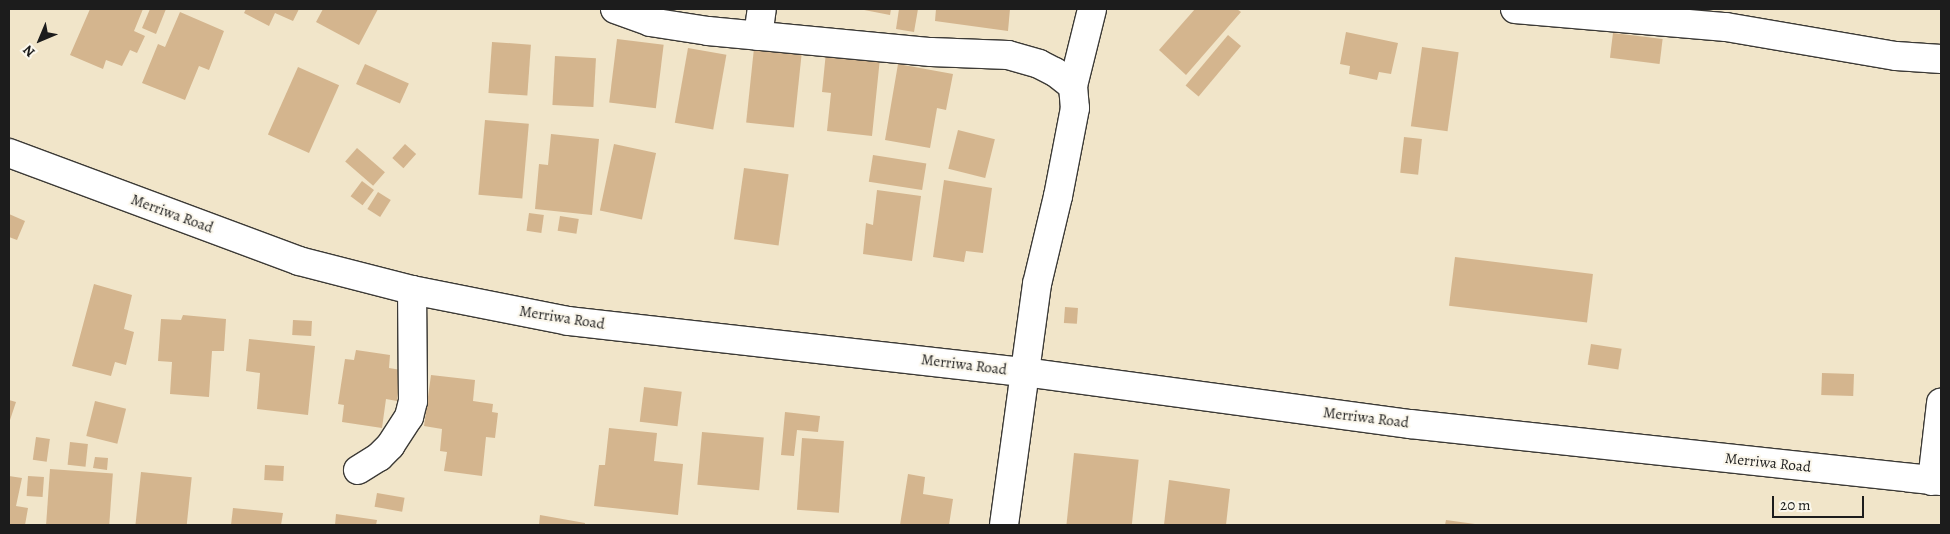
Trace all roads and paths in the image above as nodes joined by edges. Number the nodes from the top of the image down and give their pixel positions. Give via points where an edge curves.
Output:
1 (615, 9) edge
2 (762, 9) edge
3 (1092, 9) edge
4 (1515, 9) edge
5 (1724, 18) edge
6 (758, 36) junction
7 (1941, 59) edge
8 (1073, 86) junction
9 (9, 153) edge
10 (412, 290) junction
11 (1024, 372) junction
12 (1941, 403) edge
13 (358, 470) dead end
14 (1936, 481) edge
15 (1004, 525) edge

1 - 6 street via 669,26
2 - 6 street
3 - 8 street
4 - 5 street
5 - 7 street via 1896,56
6 - 8 street via 931,52 1008,55 1055,72
8 - 11 street via 1075,108 1037,284
9 - 10 street, Merriwa Road via 299,261
10 - 11 street, Merriwa Road via 568,321
10 - 13 street via 413,401 409,417 390,446
11 - 14 street, Merriwa Road via 1410,424
11 - 15 street
12 - 14 street

